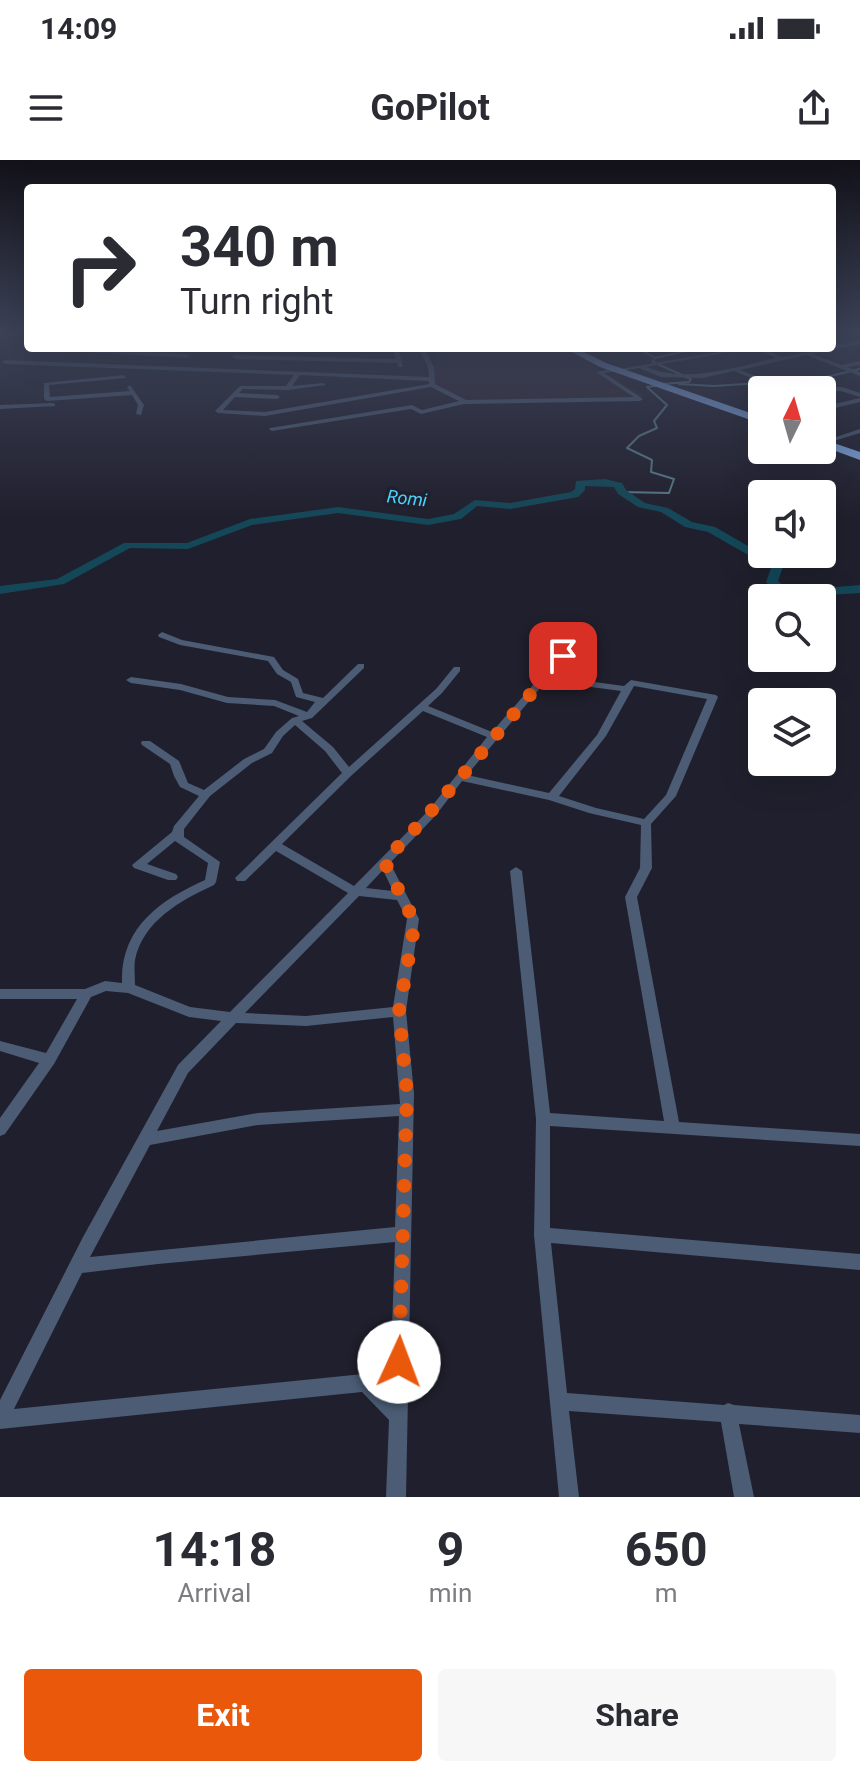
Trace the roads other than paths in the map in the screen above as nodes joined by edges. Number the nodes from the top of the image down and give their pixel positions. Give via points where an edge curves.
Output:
1 (47, 394) edge
2 (124, 394) edge
3 (134, 394) edge
4 (374, 394) edge
5 (397, 394) edge
6 (452, 394) edge
7 (633, 394) edge
8 (689, 394) edge
9 (234, 395) joint
10 (277, 397) dead end
11 (860, 397) edge
12 (465, 402) junction
13 (53, 405) junction
14 (838, 405) edge
15 (0, 407) edge
16 (412, 407) junction
17 (139, 414) dead end
18 (748, 415) edge
19 (272, 429) dead end
20 (860, 431) edge
21 (836, 438) edge
22 (836, 445) edge
23 (860, 454) edge
24 (162, 635) dead end
25 (563, 656) dead end
26 (361, 666) dead end
27 (457, 669) dead end
28 (544, 678) junction
29 (131, 680) dead end
30 (631, 683) junction
31 (422, 707) junction
32 (309, 716) junction
33 (295, 720) junction
34 (494, 736) junction
35 (146, 743) dead end
36 (348, 773) junction
37 (460, 777) junction
38 (206, 794) junction
39 (552, 797) junction
40 (646, 823) junction
41 (177, 834) junction
42 (276, 846) junction
43 (384, 861) junction
44 (516, 871) dead end
45 (172, 877) dead end
46 (241, 878) dead end
47 (354, 891) junction
48 (401, 896) junction
49 (129, 980) junction
50 (0, 994) edge
51 (86, 994) junction
52 (399, 1011) junction
53 (233, 1018) junction
54 (0, 1046) edge
55 (49, 1060) junction
56 (406, 1110) junction
57 (543, 1119) junction
58 (673, 1128) junction
59 (0, 1130) edge
60 (145, 1139) junction
61 (860, 1140) edge
62 (402, 1234) junction
63 (542, 1235) junction
64 (860, 1262) edge
65 (77, 1266) junction
66 (399, 1362) junction
67 (365, 1383) junction
68 (560, 1401) junction
69 (728, 1412) junction
70 (397, 1415) junction
71 (0, 1419) edge
72 (860, 1424) edge
73 (396, 1497) edge
74 (569, 1497) edge
75 (744, 1497) edge

1 - 13 street
2 - 13 street
3 - 17 street via 141,405
4 - 9 street via 265,414 218,412
5 - 16 street
6 - 12 street
7 - 12 street via 640,399
8 - 18 highway
9 - 10 street
11 - 14 street
12 - 16 street via 421,412
13 - 15 street
16 - 19 street
20 - 21 street
22 - 23 highway
24 - 32 street via 271,659 295,681 299,695 321,700
25 - 28 street
26 - 32 street
27 - 31 street
28 - 30 street via 626,689
28 - 34 street
29 - 32 street via 227,700 275,703
30 - 39 street via 601,736
30 - 40 street via 713,697 671,796
31 - 34 street
31 - 36 street
32 - 33 street
33 - 36 street
33 - 38 street via 268,751
34 - 37 street
35 - 38 street via 175,763 186,789
36 - 42 street
37 - 39 street
37 - 43 street
38 - 41 street
39 - 40 street
40 - 58 street via 646,868 631,897
41 - 45 street via 138,865
41 - 49 street via 214,862 213,876 169,903 140,934 129,959
42 - 46 street
42 - 47 street
43 - 47 street
43 - 48 street
44 - 57 street
47 - 48 street
47 - 53 street
48 - 52 street via 414,928
49 - 51 street
49 - 53 street via 189,1012
50 - 51 street
51 - 55 street
52 - 53 street via 306,1021
52 - 56 street
53 - 60 street via 183,1069
54 - 55 street
55 - 59 street
56 - 60 street via 258,1119
56 - 62 street
57 - 58 street
57 - 63 street
58 - 61 street
60 - 65 street
62 - 65 street
62 - 66 street
63 - 64 street
63 - 68 street
65 - 71 street
66 - 67 street
66 - 70 street
67 - 70 street
67 - 71 street
68 - 69 street
68 - 74 street
69 - 72 street
69 - 75 street
70 - 73 street

